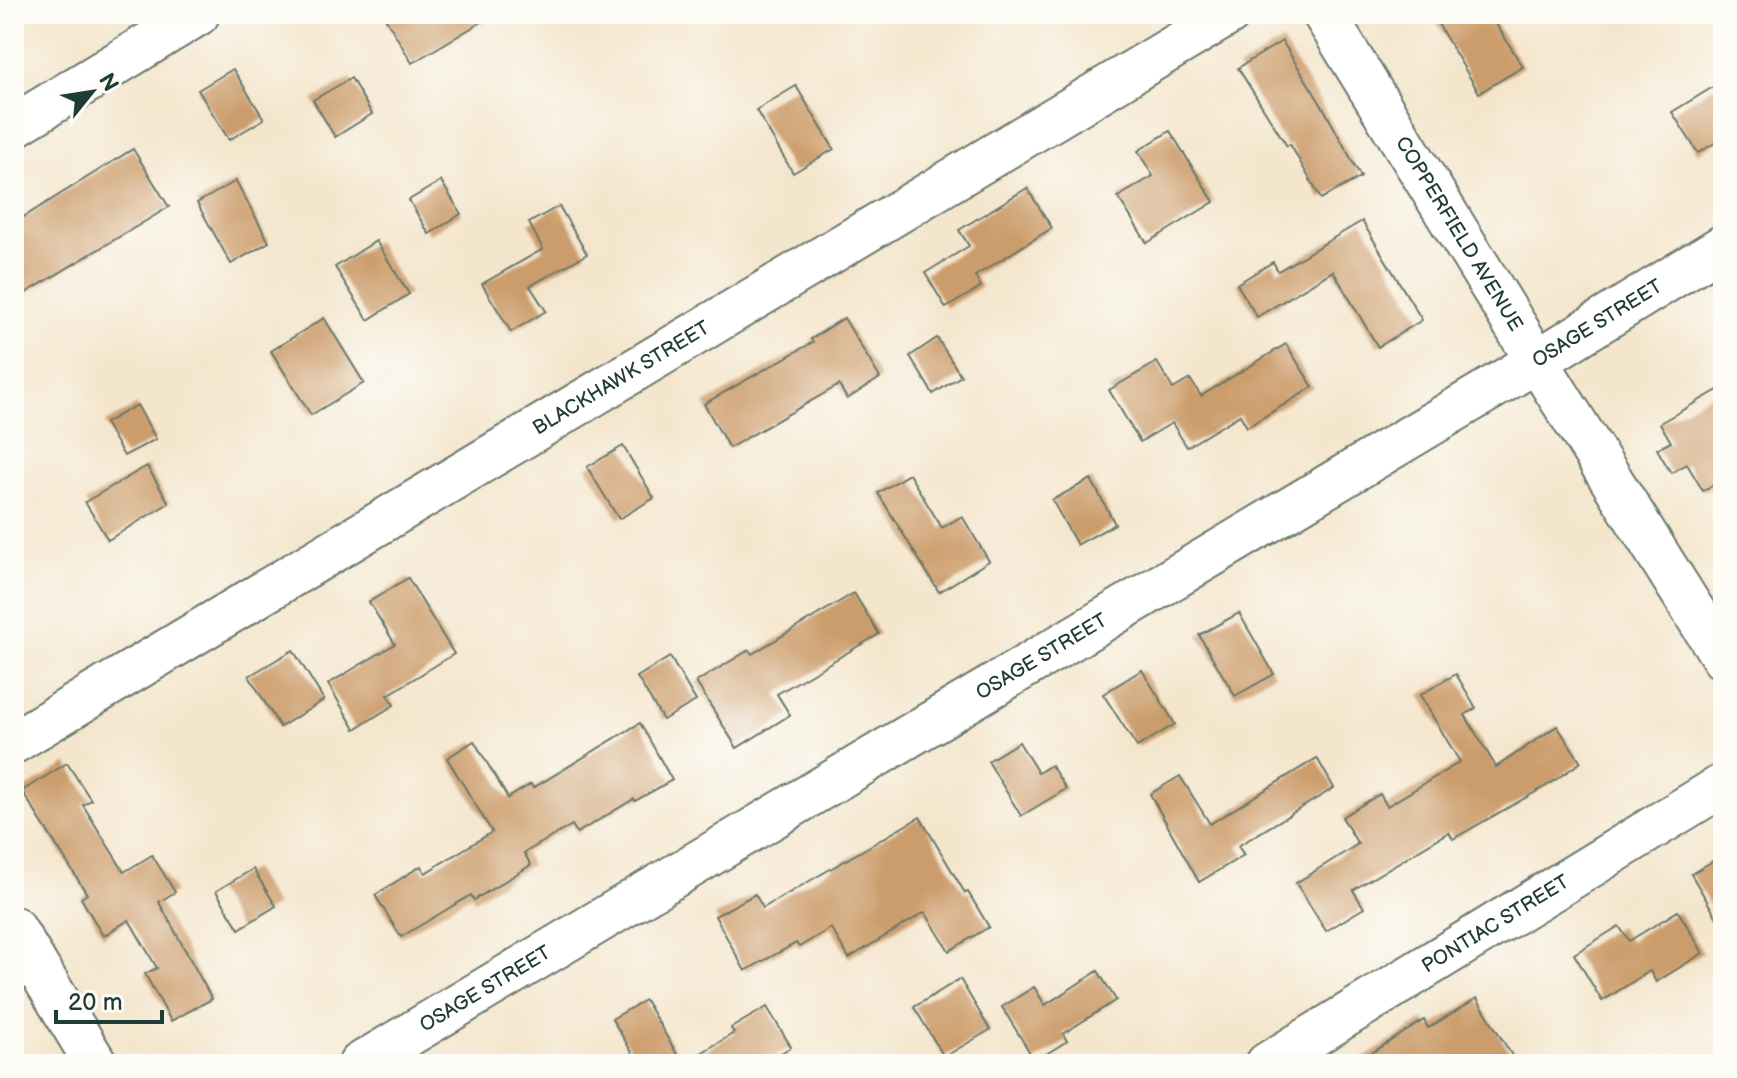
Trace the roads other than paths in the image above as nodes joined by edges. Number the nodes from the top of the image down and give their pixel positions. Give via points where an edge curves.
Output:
1 (198, 14) edge
2 (1229, 14) edge
3 (1324, 14) edge
4 (14, 126) edge
5 (1723, 246) edge
6 (1537, 361) junction
7 (1723, 658) edge
8 (14, 742) edge
9 (1723, 785) edge
10 (14, 928) edge
11 (96, 1064) edge
12 (360, 1064) edge
13 (1267, 1064) edge

1 - 4 street
2 - 8 street, BLACKHAWK STREET
3 - 6 street, COPPERFIELD AVENUE
5 - 6 street, OSAGE STREET
6 - 7 street, COPPERFIELD AVENUE
6 - 12 street, OSAGE STREET
9 - 13 street, PONTIAC STREET
10 - 11 street

